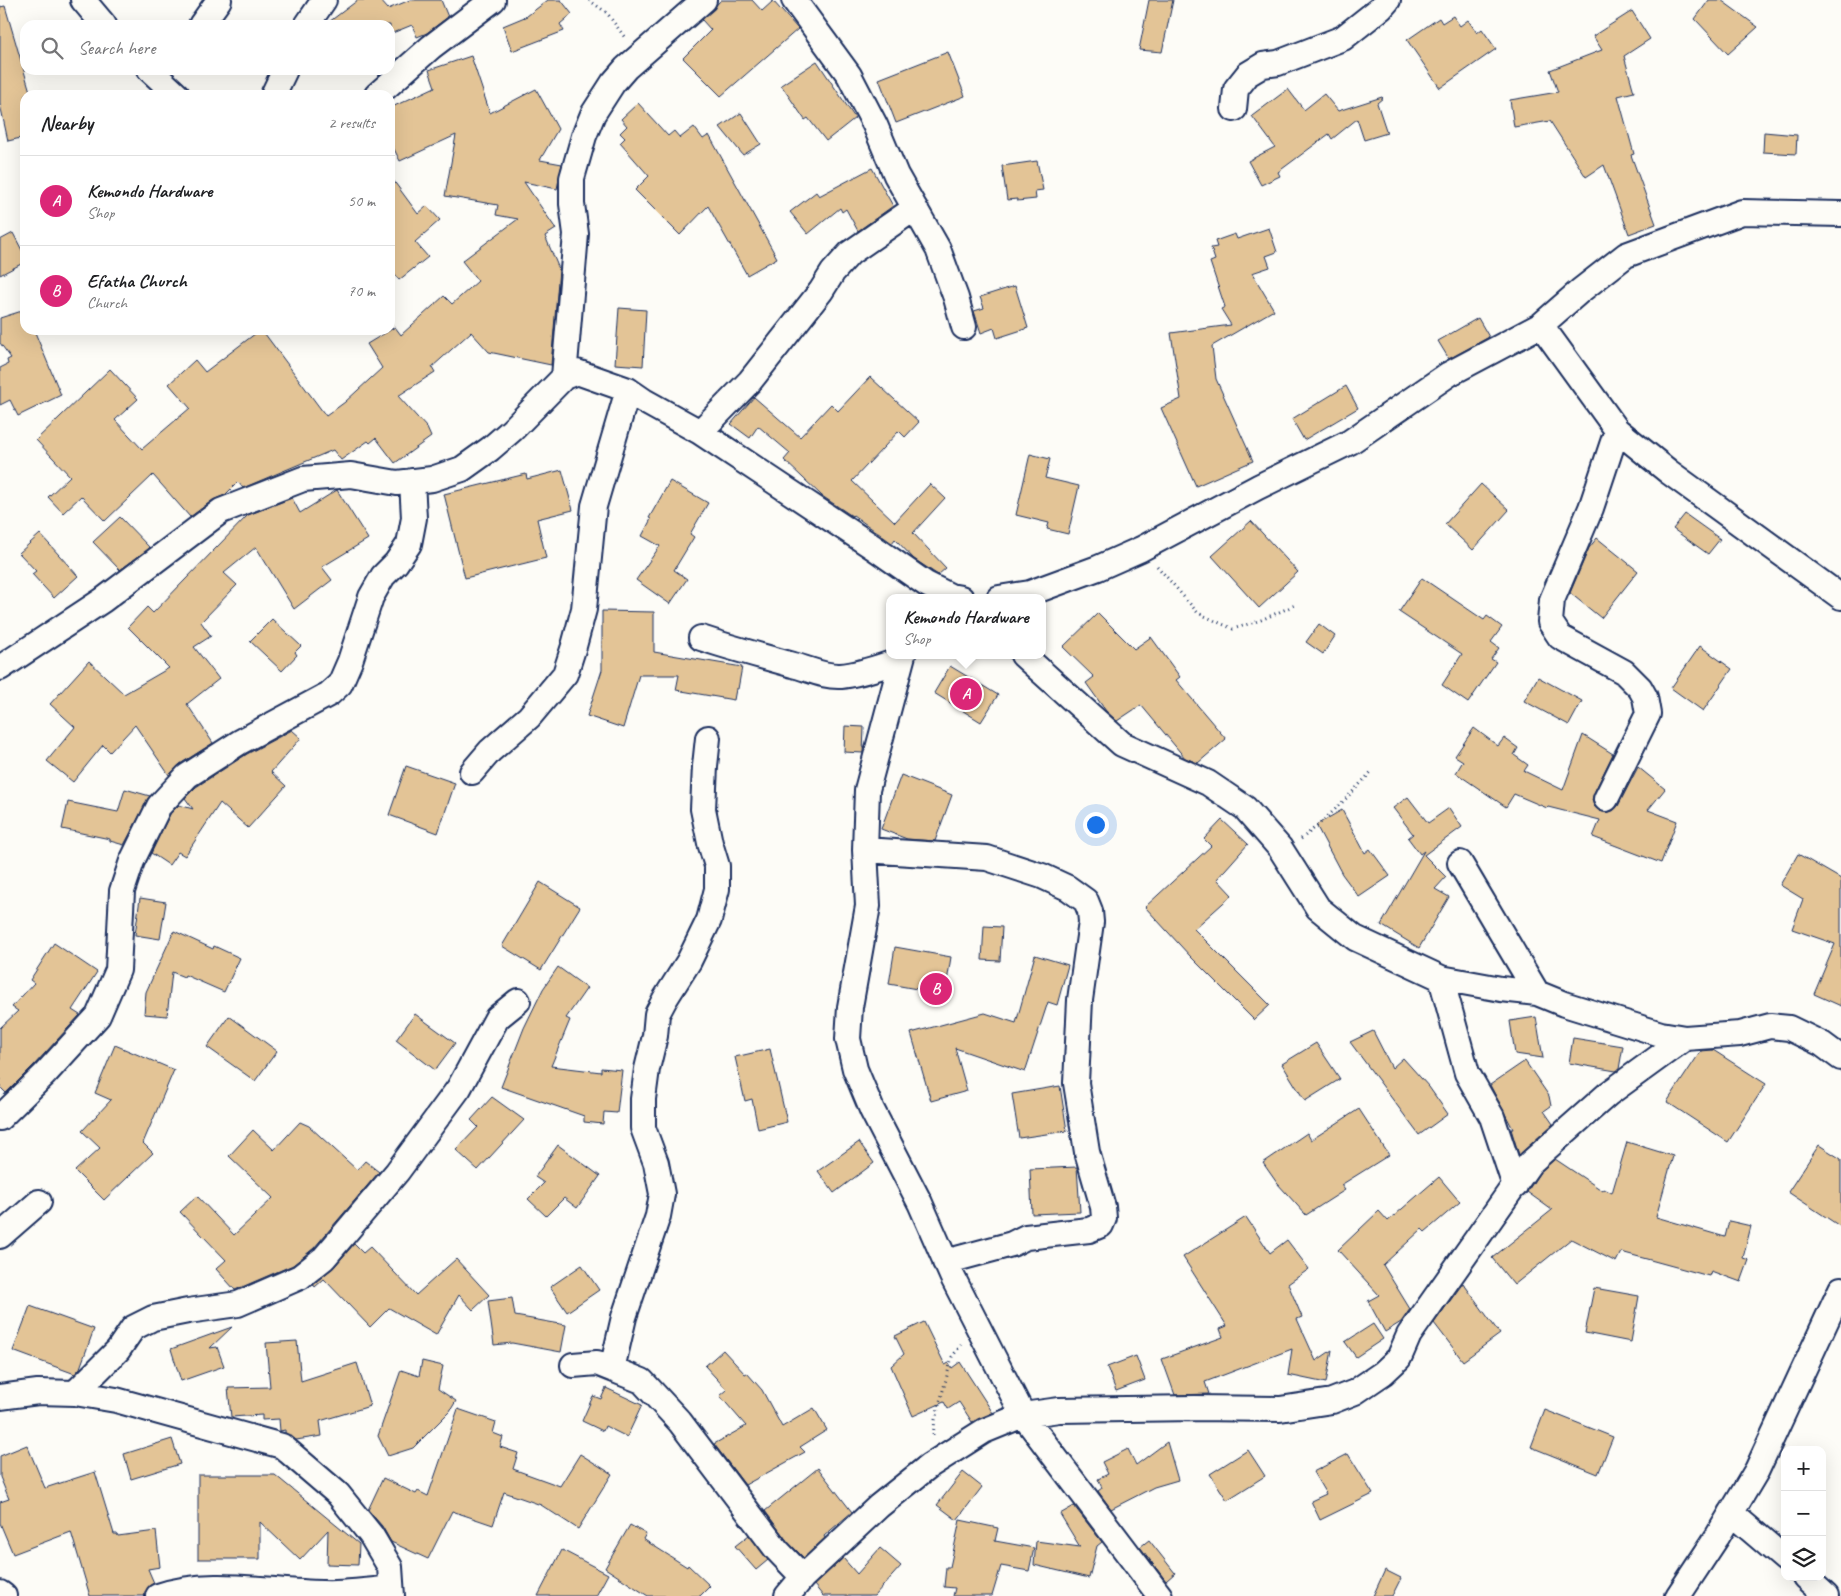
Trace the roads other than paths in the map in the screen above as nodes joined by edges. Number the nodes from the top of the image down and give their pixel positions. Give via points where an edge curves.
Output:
1 (82, 0) edge
2 (219, 0) edge
3 (324, 0) edge
4 (492, 0) edge
5 (704, 0) edge
6 (794, 0) edge
7 (1388, 0) edge
8 (100, 20) edge
9 (205, 20) edge
10 (311, 20) edge
11 (159, 75) edge
12 (283, 75) edge
13 (176, 85) edge
14 (275, 90) edge
15 (383, 90) edge
16 (1234, 109) dead end
17 (915, 208) junction
18 (1841, 214) edge
19 (1541, 325) junction
20 (964, 327) dead end
21 (564, 376) junction
22 (628, 390) junction
23 (1617, 430) junction
24 (700, 432) junction
25 (412, 481) junction
26 (924, 591) edge
27 (940, 594) edge
28 (1024, 594) edge
29 (1841, 598) edge
30 (701, 638) dead end
31 (899, 659) edge
32 (902, 659) edge
33 (1027, 659) edge
34 (0, 668) edge
35 (708, 738) dead end
36 (472, 772) dead end
37 (1606, 799) dead end
38 (865, 850) junction
39 (1460, 863) dead end
40 (1441, 978) junction
41 (1537, 992) junction
42 (518, 1001) dead end
43 (1685, 1038) junction
44 (1841, 1058) edge
45 (0, 1118) edge
46 (1515, 1186) junction
47 (39, 1202) dead end
48 (0, 1236) edge
49 (945, 1262) junction
50 (1841, 1289) edge
51 (573, 1365) dead end
52 (612, 1369) junction
53 (75, 1393) junction
54 (0, 1398) edge
55 (1023, 1415) junction
56 (1731, 1513) junction
57 (1781, 1556) edge
58 (803, 1577) junction
59 (1810, 1581) edge
60 (392, 1592) edge
61 (0, 1593) edge
62 (4, 1596) edge
63 (158, 1596) edge
64 (788, 1596) edge
65 (1160, 1596) edge
66 (1678, 1596) edge
67 (1826, 1596) edge

1 - 8 street
2 - 9 street
3 - 10 street
4 - 15 street
5 - 21 street via 626,68 593,114 584,136 572,178 576,234
6 - 17 street via 849,75
7 - 16 street via 1343,38 1278,63 1263,65 1248,74 1236,89
11 - 13 street
12 - 14 street
17 - 20 street via 938,249
17 - 24 street via 850,253 750,381
18 - 19 street via 1742,212 1626,255
19 - 23 street
19 - 28 street via 1449,374 1350,442 1141,549
21 - 22 street via 577,372
21 - 25 street via 512,430 462,469 432,479
22 - 24 street
22 - 36 street via 594,506 584,609 565,674 529,717 490,751
23 - 29 street
23 - 37 street via 1591,508 1552,600 1550,622 1560,637 1624,672 1645,697 1648,714
24 - 26 street via 873,547
25 - 34 street via 397,483 351,475 304,479 221,511 103,600
25 - 45 street via 414,518 409,544 371,597 340,684 329,694 240,742 187,776 159,806 132,860 122,892 118,970 98,1016
26 - 27 street
30 - 31 street via 840,676 871,670
32 - 38 street via 867,790
33 - 40 street via 1122,744 1208,783 1245,808 1280,848 1318,908 1355,938
35 - 52 street via 703,809 718,866 717,889 709,920 657,1014 656,1036 645,1084 643,1128 656,1163 662,1194 658,1216 624,1317
38 - 49 street via 868,906 850,1007 848,1039 855,1069 872,1110 920,1203
38 - 49 street via 986,858 1068,888 1086,901 1090,911 1080,1000 1076,1083 1087,1152 1104,1218 1101,1225 1089,1230 1026,1237 1012,1244
39 - 41 street
40 - 41 street
40 - 46 street via 1466,1073 1492,1117
41 - 43 street via 1564,1004 1661,1034
42 - 53 street via 497,1018 459,1088 397,1172 324,1258 300,1277 238,1304 153,1318 133,1328 118,1350
43 - 44 street via 1740,1034 1770,1026 1789,1028 1822,1044
43 - 46 street via 1608,1094 1530,1163
46 - 55 street via 1409,1335 1398,1358 1355,1392 1332,1401 1280,1409 1087,1409
47 - 48 street
49 - 55 street
50 - 56 street via 1757,1470
51 - 52 street via 597,1363
52 - 58 street via 642,1381 657,1396 777,1550
53 - 54 street via 38,1392
53 - 60 street via 116,1400 282,1446 338,1494 371,1534 390,1567
55 - 58 street via 984,1431 929,1466 879,1506
55 - 65 street
56 - 57 street
56 - 66 street
58 - 64 street
59 - 67 street
60 - 63 street via 324,1594 197,1587
61 - 62 street

